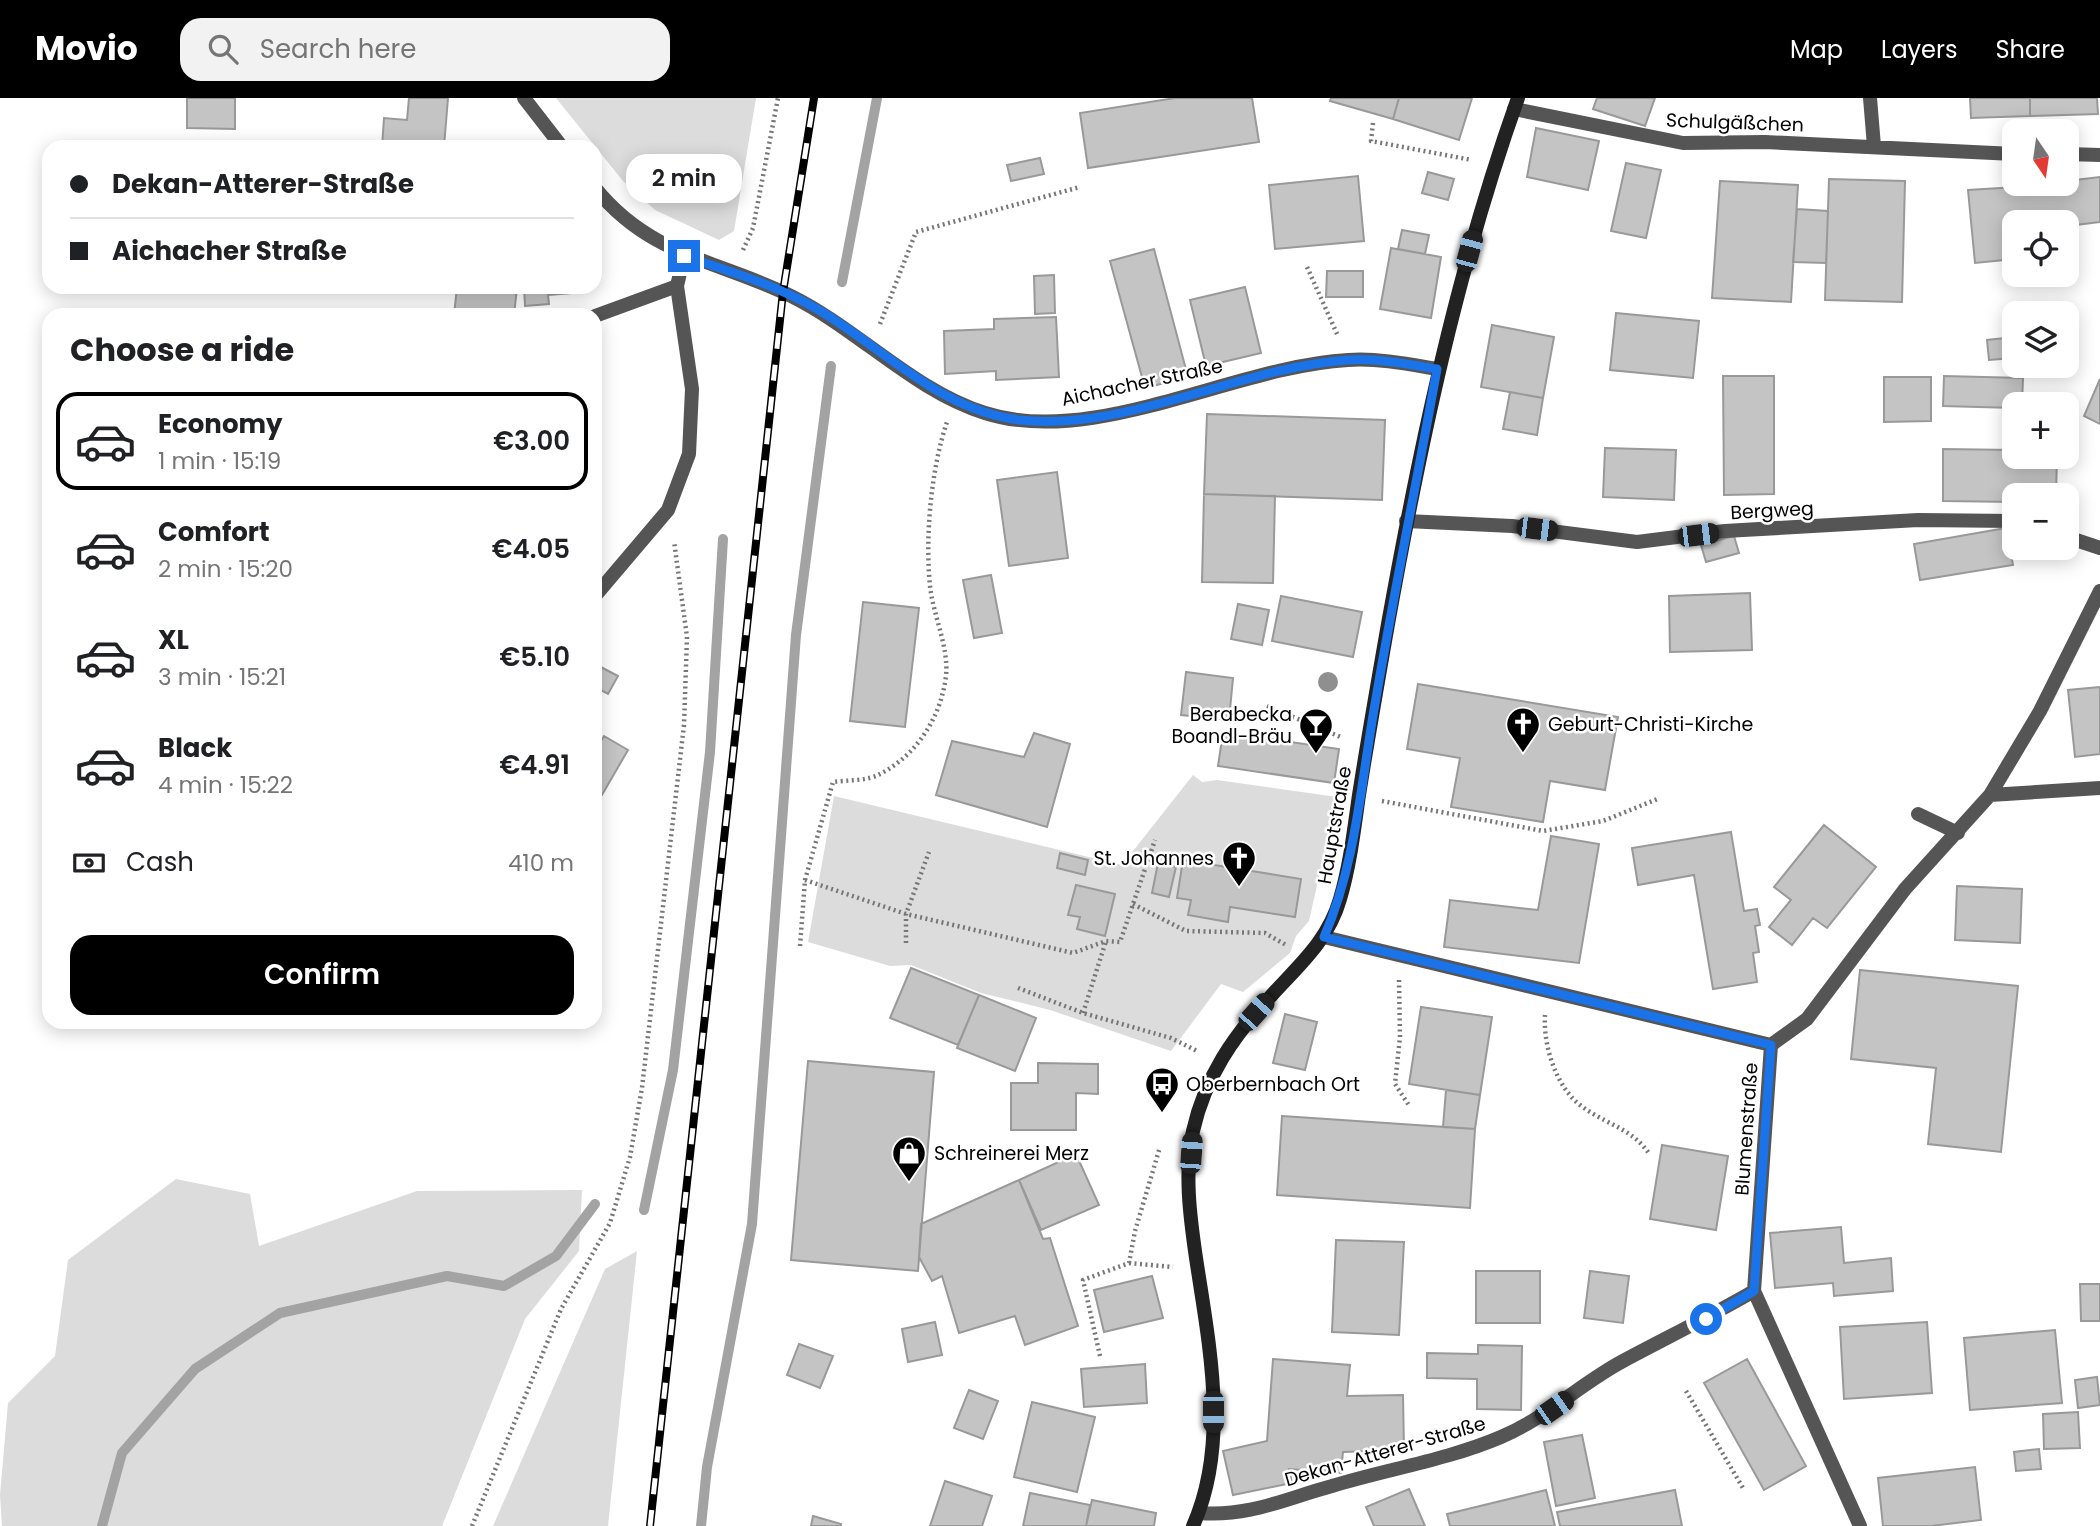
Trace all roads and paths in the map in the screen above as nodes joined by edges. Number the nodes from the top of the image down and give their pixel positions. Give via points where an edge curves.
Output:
1 (524, 98) edge
2 (778, 98) edge
3 (1870, 98) edge
4 (1516, 104) edge
5 (1373, 123) dead end
6 (557, 140) edge
7 (1874, 146) junction
8 (2002, 154) edge
9 (2079, 155) edge
10 (2100, 155) edge
11 (1496, 165) junction
12 (1080, 187) dead end
13 (602, 194) edge
14 (684, 256) junction
15 (1307, 267) dead end
16 (733, 273) junction
17 (677, 286) junction
18 (602, 313) edge
19 (872, 346) junction
20 (1349, 360) junction
21 (1437, 369) junction
22 (954, 402) junction
23 (668, 510) junction
24 (2002, 521) edge
25 (1406, 522) junction
26 (2079, 541) edge
27 (2100, 548) edge
28 (602, 588) edge
29 (2100, 591) edge
30 (1267, 706) dead end
31 (1367, 748) junction
32 (2100, 788) edge
33 (1990, 795) junction
34 (1359, 797) junction
35 (1660, 798) dead end
36 (1919, 814) dead end
37 (1958, 833) junction
38 (1155, 840) dead end
39 (929, 852) dead end
40 (805, 880) junction
41 (1133, 904) junction
42 (906, 914) junction
43 (1324, 937) junction
44 (1106, 942) junction
45 (906, 943) dead end
46 (800, 946) dead end
47 (1399, 956) junction
48 (1303, 965) junction
49 (1018, 988) dead end
50 (1546, 991) junction
51 (1083, 1013) junction
52 (1771, 1045) junction
53 (1219, 1062) junction
54 (1410, 1107) dead end
55 (1160, 1147) dead end
56 (1650, 1156) dead end
57 (1129, 1263) junction
58 (1198, 1270) junction
59 (1754, 1291) junction
60 (1100, 1356) dead end
61 (1686, 1391) dead end
62 (1743, 1488) dead end
63 (1196, 1520) edge
64 (472, 1526) edge
65 (1860, 1526) edge

1 - 6 street
2 - 16 path via 753,228
3 - 7 street
4 - 7 street, Schulgäßchen via 1683,144
4 - 11 street, Hauptstraße
5 - 11 path via 1371,141
7 - 8 street, Schulgäßchen
9 - 10 street
11 - 21 street, Hauptstraße
12 - 19 path via 916,232
13 - 14 street, Aichacher Straße via 648,236
14 - 16 street, Aichacher Straße
14 - 17 street
15 - 20 path
16 - 19 street, Aichacher Straße via 817,309
17 - 18 street
17 - 23 street via 692,389 690,454
19 - 22 street, Aichacher Straße
20 - 21 street, Aichacher Straße
20 - 22 street, Aichacher Straße via 1289,369 1062,421 1021,420
21 - 25 street, Hauptstraße
22 - 40 path via 939,443 928,524 930,588 946,675 930,729 908,755 878,776 833,782
23 - 28 street
23 - 64 path via 687,637 684,725 630,1157 610,1223 561,1309
24 - 25 street, Bergweg via 1918,520 1725,531 1637,542 1512,526
25 - 31 street, Hauptstraße
26 - 27 street
29 - 33 street via 2040,711
30 - 31 path
31 - 34 street, Hauptstraße
32 - 33 street
33 - 37 street
34 - 35 path via 1543,831 1604,821
34 - 43 street, Hauptstraße via 1340,902
36 - 37 street
37 - 52 street via 1905,889 1807,1019
38 - 41 path
39 - 42 path
40 - 42 path
40 - 46 path
41 - 44 path via 1120,942
41 - 48 path via 1186,931 1265,933 1282,941
42 - 44 path via 1073,953
42 - 45 path
43 - 47 street, Blumenstraße
43 - 48 street, Hauptstraße
44 - 51 path
47 - 50 street, Blumenstraße
47 - 54 path via 1400,1037 1395,1084
48 - 53 street, Hauptstraße via 1239,1031
49 - 51 path
50 - 52 street, Blumenstraße
50 - 56 path via 1547,1046 1566,1090 1581,1107 1640,1140
51 - 53 path via 1171,1038
52 - 59 street, Blumenstraße
53 - 58 street, Hauptstraße via 1204,1091 1192,1133 1189,1181
55 - 57 path
57 - 58 path
57 - 60 path via 1083,1280
58 - 63 street, Hauptstraße via 1213,1390 1213,1434
59 - 63 street, Dekan-Atterer-Straße via 1621,1362 1531,1423 1499,1438 1241,1514
59 - 65 street, Blumenstraße
61 - 62 path

